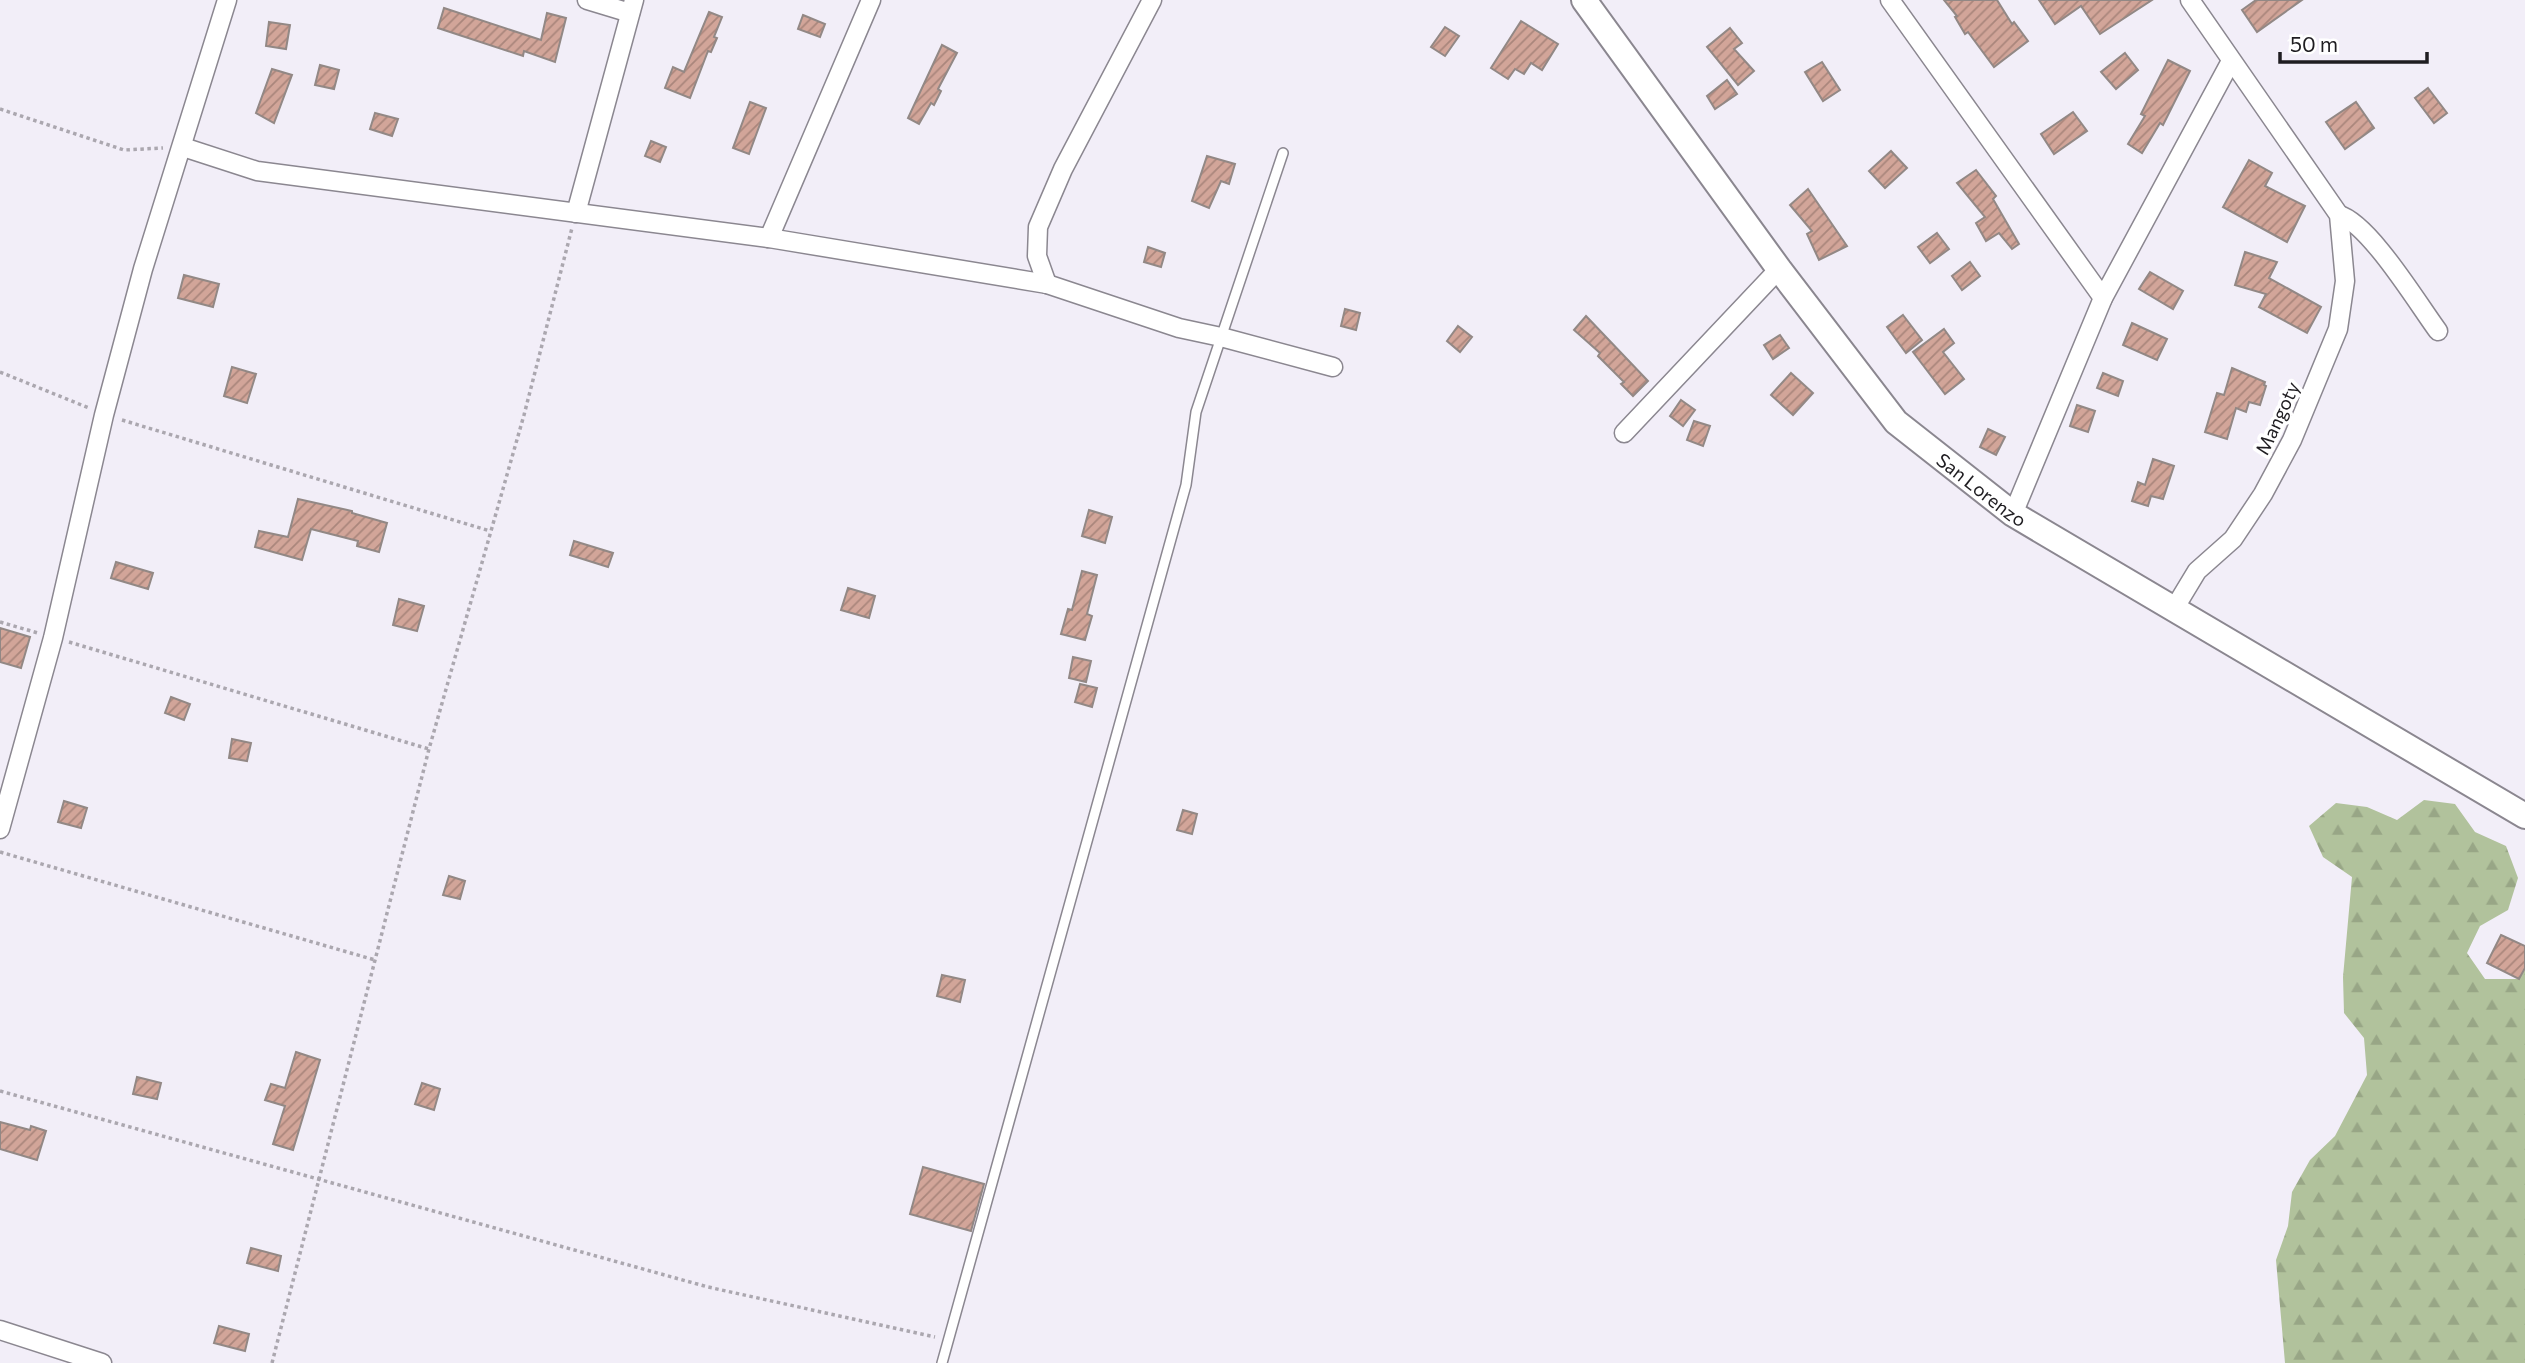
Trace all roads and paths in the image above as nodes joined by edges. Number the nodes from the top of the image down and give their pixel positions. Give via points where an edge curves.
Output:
1 (227, 0) edge
2 (587, 0) edge
3 (871, 0) edge
4 (1152, 0) edge
5 (1584, 0) edge
6 (1890, 0) edge
7 (2190, 0) edge
8 (632, 6) edge
9 (2231, 61) junction
10 (0, 109) edge
11 (183, 147) junction
12 (1283, 153) dead end
13 (576, 213) junction
14 (2339, 215) junction
15 (769, 238) junction
16 (1779, 269) junction
17 (1046, 284) junction
18 (2103, 298) junction
19 (2438, 331) dead end
20 (1221, 337) junction
21 (1334, 367) dead end
22 (0, 372) edge
23 (104, 415) junction
24 (1623, 433) dead end
25 (2012, 514) junction
26 (491, 531) junction
27 (2174, 609) junction
28 (0, 622) edge
29 (53, 638) junction
30 (429, 749) junction
31 (2525, 816) edge
32 (0, 830) edge
33 (0, 852) edge
34 (375, 960) junction
35 (0, 1091) edge
36 (319, 1178) junction
37 (0, 1330) edge
38 (948, 1340) junction
39 (102, 1363) edge
40 (272, 1363) edge
41 (942, 1363) edge

1 - 11 street
2 - 8 street
3 - 15 street
4 - 17 street via 1063,169 1038,227 1037,256
5 - 16 street, San Lorenzo
6 - 18 street
7 - 9 street
8 - 13 street
9 - 14 street
9 - 18 street
10 - 11 path via 124,150
11 - 13 street via 257,171
11 - 23 street via 143,269
12 - 20 lane
13 - 15 street
13 - 26 path
14 - 19 street via 2364,232
14 - 27 street, Mangoty via 2344,281 2338,329 2320,376 2263,494 2233,539 2197,571
15 - 17 street
16 - 24 street
16 - 25 street, San Lorenzo via 1896,422
17 - 20 street via 1179,328
18 - 25 street
20 - 21 street
20 - 38 lane via 1196,412 1186,485
22 - 23 path
23 - 26 path
23 - 29 street
25 - 27 street, San Lorenzo
26 - 30 path
27 - 31 street, San Lorenzo
28 - 29 path
29 - 30 path
29 - 32 street
30 - 34 path
33 - 34 path
34 - 36 path
35 - 36 path
36 - 38 path via 708,1287
36 - 40 path
37 - 39 street
38 - 41 lane

